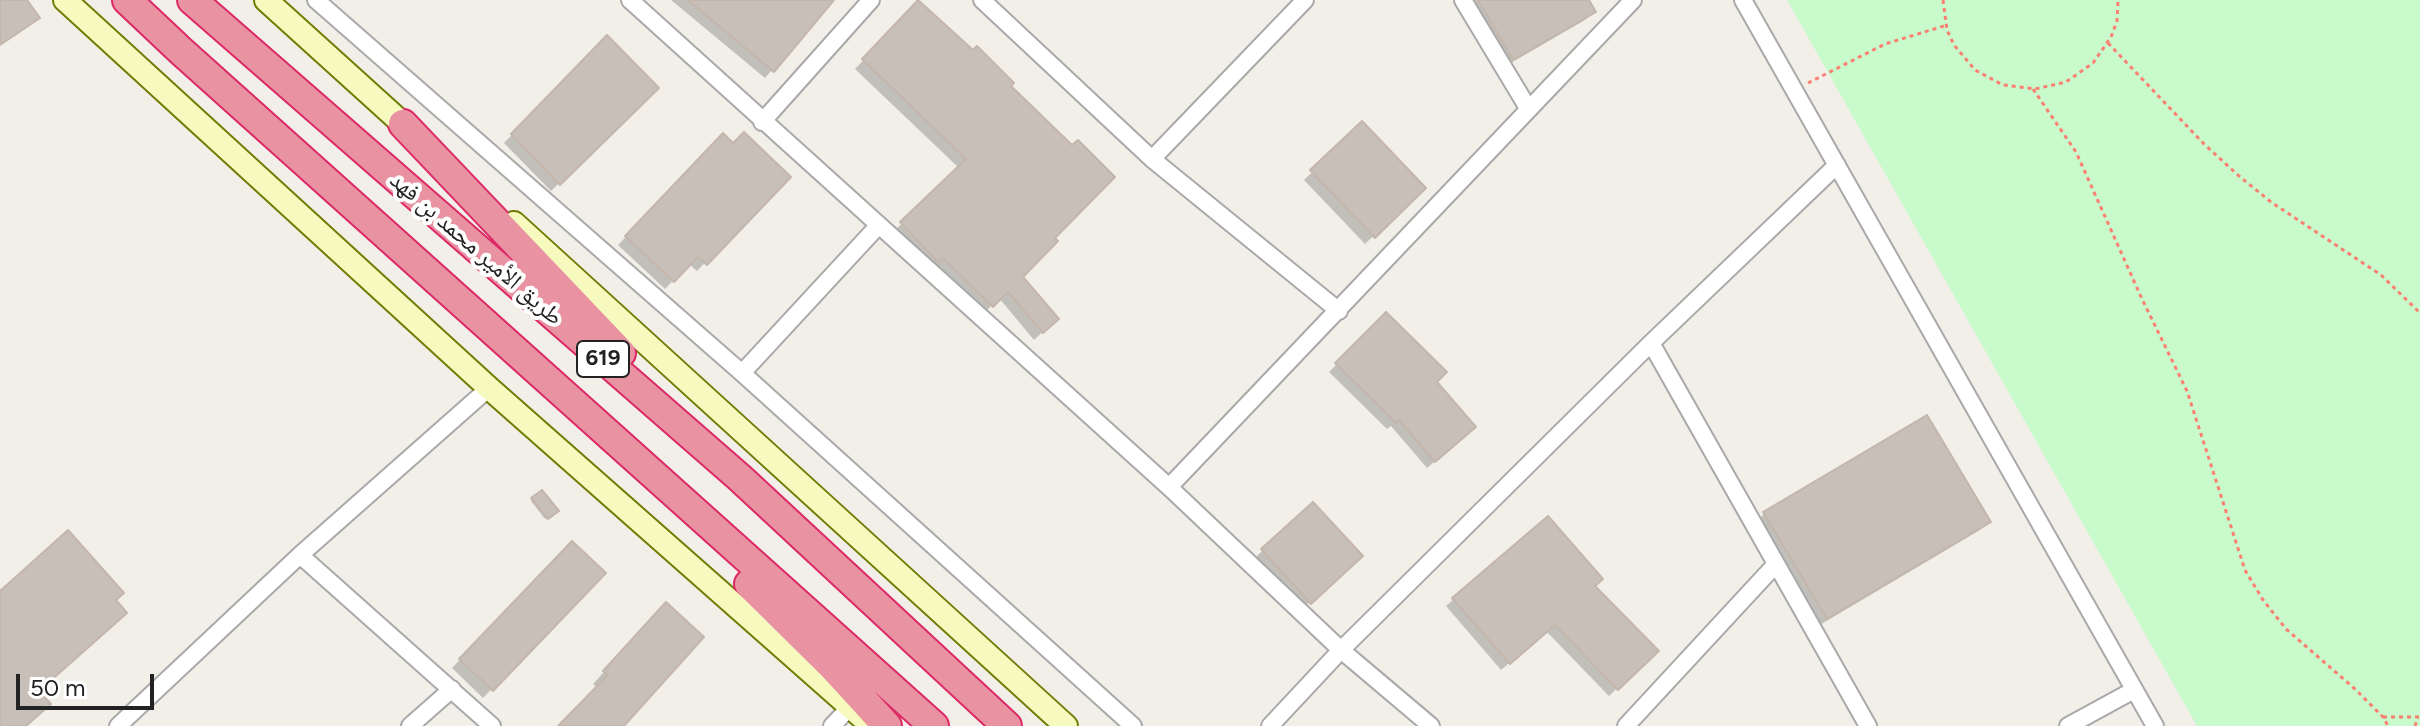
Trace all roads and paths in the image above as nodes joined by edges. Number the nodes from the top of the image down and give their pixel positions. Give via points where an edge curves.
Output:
1 (65, 0) edge
2 (116, 0) edge
3 (127, 0) edge
4 (192, 0) edge
5 (266, 0) edge
6 (316, 0) edge
7 (630, 0) edge
8 (871, 0) edge
9 (982, 0) edge
10 (1305, 0) edge
11 (1463, 0) edge
12 (1633, 0) edge
13 (1743, 0) edge
14 (1943, 0) edge
15 (2118, 0) edge
16 (1946, 26) junction
17 (2108, 43) junction
18 (181, 51) junction
19 (2033, 89) junction
20 (1794, 91) junction
21 (1528, 108) junction
22 (762, 122) junction
23 (403, 124) junction
24 (1152, 159) junction
25 (1837, 165) junction
26 (878, 226) junction
27 (1339, 311) junction
28 (2420, 313) edge
29 (1651, 343) junction
30 (540, 373) junction
31 (742, 373) junction
32 (489, 388) junction
33 (740, 478) junction
34 (1169, 487) junction
35 (300, 555) junction
36 (1776, 564) junction
37 (1341, 650) junction
38 (452, 689) junction
39 (2134, 690) junction
40 (850, 707) junction
41 (2383, 717) junction
42 (2419, 717) edge
43 (118, 726) edge
44 (410, 726) edge
45 (492, 726) edge
46 (832, 726) edge
47 (872, 726) edge
48 (887, 726) edge
49 (934, 726) edge
50 (1007, 726) edge
51 (1066, 726) edge
52 (1133, 726) edge
53 (1270, 726) edge
54 (1431, 726) edge
55 (1626, 726) edge
56 (1868, 726) edge
57 (2068, 726) edge
58 (2155, 726) edge
59 (2388, 726) edge
60 (2415, 726) edge

1 - 32 main road
2 - 18 highway
3 - 18 highway, طريق الأمير محمد بن فهد / 619
4 - 33 highway, طريق الأمير محمد بن فهد / 619
5 - 23 main road
6 - 31 street
7 - 22 street
8 - 22 street
9 - 24 street
10 - 24 street
11 - 21 street
12 - 21 street
13 - 20 street
14 - 16 path
15 - 17 path
16 - 19 path via 1956,49 1975,70 2003,85
16 - 20 path via 1885,44
17 - 19 path via 2081,74
17 - 28 path via 2239,176 2381,275
18 - 30 highway, طريق الأمير محمد بن فهد / 619
19 - 41 path via 2076,152 2187,391 2245,570 2286,629
20 - 25 street
21 - 27 street
22 - 26 street
23 - 33 highway
23 - 51 main road
24 - 27 street
25 - 29 street
25 - 39 street
26 - 31 street
26 - 34 street
27 - 34 street
29 - 36 street
29 - 37 street
30 - 48 highway
30 - 49 highway, طريق الأمير محمد بن فهد / 619
31 - 52 street
32 - 35 street
32 - 40 main road
33 - 50 highway, طريق الأمير محمد بن فهد / 619
34 - 37 street
35 - 38 street
35 - 43 street
36 - 55 street
36 - 56 street
37 - 53 street
37 - 54 street
38 - 44 street
38 - 45 street
39 - 57 street
39 - 58 street
40 - 46 street
40 - 47 main road
41 - 42 path
41 - 59 path
42 - 60 path

